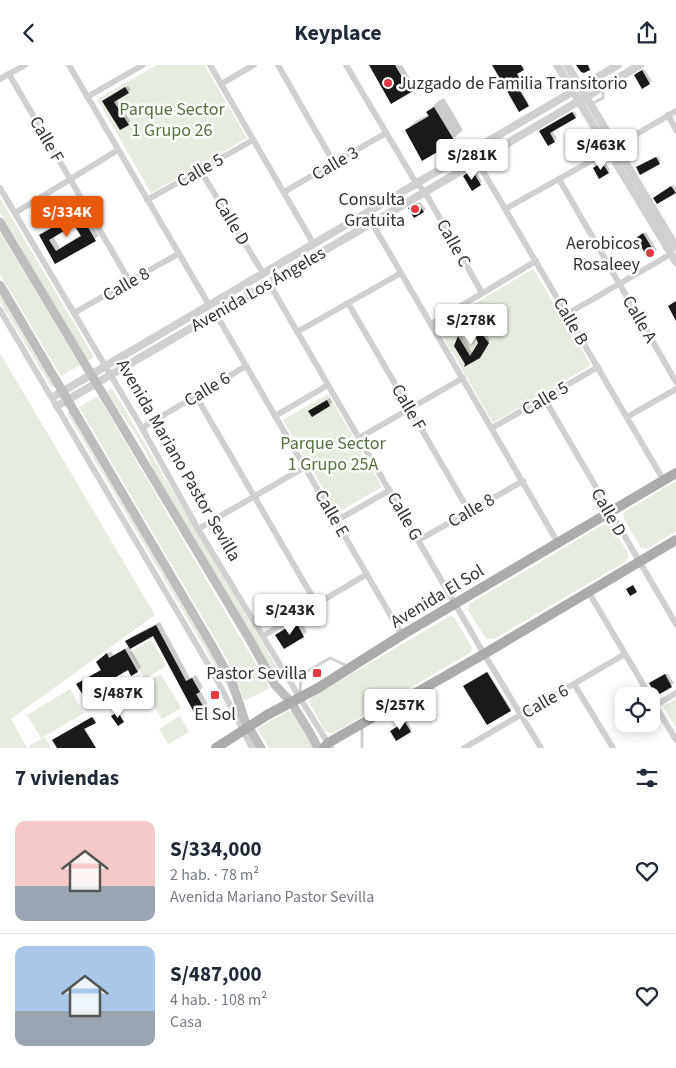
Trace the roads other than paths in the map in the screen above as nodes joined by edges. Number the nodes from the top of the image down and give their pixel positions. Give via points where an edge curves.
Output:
1 (25, 65) edge
2 (68, 65) edge
3 (210, 65) edge
4 (254, 65) edge
5 (278, 65) edge
6 (346, 65) edge
7 (557, 65) edge
8 (567, 65) edge
9 (618, 65) edge
10 (640, 65) edge
11 (141, 66) edge
12 (9, 74) junction
13 (597, 78) junction
14 (0, 79) edge
15 (221, 84) junction
16 (603, 87) junction
17 (580, 88) junction
18 (573, 92) junction
19 (87, 97) junction
20 (586, 97) junction
21 (578, 101) junction
22 (591, 105) junction
23 (676, 111) edge
24 (668, 115) junction
25 (676, 130) edge
26 (386, 133) junction
27 (253, 140) junction
28 (616, 146) junction
29 (118, 150) junction
30 (608, 151) junction
31 (477, 161) junction
32 (334, 163) junction
33 (200, 170) junction
34 (70, 178) junction
35 (559, 179) junction
36 (416, 183) junction
37 (0, 188) edge
38 (284, 192) junction
39 (425, 192) junction
40 (148, 201) junction
41 (506, 209) junction
42 (15, 213) junction
43 (0, 222) edge
44 (372, 223) junction
45 (314, 243) junction
46 (674, 250) edge
47 (178, 254) junction
48 (536, 261) junction
49 (676, 261) edge
50 (263, 273) junction
51 (401, 273) junction
52 (130, 282) junction
53 (269, 283) junction
54 (619, 284) junction
55 (0, 285) edge
56 (482, 293) junction
57 (348, 303) junction
58 (209, 305) junction
59 (0, 310) edge
60 (74, 313) junction
61 (216, 314) junction
62 (566, 314) junction
63 (431, 324) junction
64 (297, 332) junction
65 (106, 366) junction
66 (246, 366) junction
67 (598, 367) junction
68 (91, 375) junction
69 (111, 375) junction
70 (463, 378) junction
71 (676, 382) edge
72 (96, 383) junction
73 (328, 385) junction
74 (676, 389) edge
75 (63, 391) junction
76 (196, 396) junction
77 (52, 397) junction
78 (544, 398) junction
79 (68, 399) junction
80 (58, 406) junction
81 (410, 409) junction
82 (275, 416) junction
83 (627, 417) junction
84 (142, 428) junction
85 (492, 428) junction
86 (359, 438) junction
87 (305, 467) junction
88 (676, 473) edge
89 (523, 481) junction
90 (664, 481) junction
91 (390, 490) junction
92 (254, 496) junction
93 (469, 511) junction
94 (610, 513) junction
95 (336, 521) junction
96 (198, 529) junction
97 (676, 539) edge
98 (419, 540) junction
99 (558, 543) junction
100 (639, 561) junction
101 (367, 574) junction
102 (588, 591) junction
103 (316, 603) junction
104 (456, 603) junction
105 (676, 624) edge
106 (263, 635) junction
107 (402, 635) junction
108 (484, 654) junction
109 (625, 654) junction
110 (282, 668) junction
111 (350, 668) junction
112 (301, 675) junction
113 (574, 684) junction
114 (645, 687) edge
115 (676, 693) edge
116 (295, 700) junction
117 (660, 703) edge
118 (660, 712) edge
119 (521, 715) junction
120 (362, 724) junction
121 (245, 730) junction
122 (676, 740) edge
123 (328, 746) edge
124 (468, 747) edge
125 (216, 748) edge
126 (252, 748) edge
127 (261, 748) edge
128 (318, 748) edge
129 (362, 748) edge
130 (540, 748) edge
131 (612, 748) edge

1 - 12 street
2 - 19 street
3 - 15 street
4 - 15 street
5 - 32 street
6 - 26 street, Calle C
7 - 18 street
8 - 17 street
9 - 13 street, Avenida Los Ángeles
10 - 16 street, Avenida Los Ángeles
11 - 19 street
12 - 14 street
12 - 34 street, Calle F
13 - 16 street
13 - 17 street, Avenida Los Ángeles
15 - 27 street
16 - 20 street, Avenida Los Ángeles
16 - 22 lane via 603,98
17 - 18 street, Avenida Los Ángeles
17 - 20 street
18 - 21 street
18 - 36 street, Avenida Los Ángeles
19 - 29 street
20 - 21 street, Avenida Los Ángeles
20 - 22 street
21 - 30 street
21 - 31 street, Avenida Los Ángeles
22 - 28 street
23 - 24 street
24 - 25 street
24 - 28 street
26 - 32 street, Calle 3
26 - 36 street, Calle C
27 - 33 street, Calle 5
27 - 38 street
28 - 46 street
29 - 34 street
29 - 40 street
30 - 35 street
30 - 46 street
31 - 39 street, Avenida Los Ángeles
31 - 41 street, Calle B
32 - 38 street, Calle 3
33 - 40 street, Calle 5
33 - 50 street, Calle D
34 - 42 street
34 - 52 street, Calle F
35 - 41 street
35 - 54 street, Calle A
36 - 39 street, Calle C
36 - 45 street, Avenida Los Ángeles
37 - 42 street, Avenida Mariano Pastor Sevilla
38 - 45 street
39 - 44 street, Avenida Los Ángeles
39 - 56 street, Calle C
40 - 47 street
41 - 48 street, Calle B
42 - 60 street, Avenida Mariano Pastor Sevilla
43 - 68 main road, Avenida Mariano Pastor Sevilla
44 - 51 street
44 - 53 street, Avenida Los Ángeles
45 - 50 street, Avenida Los Ángeles
46 - 49 street
46 - 54 street
47 - 52 street, Calle 8
47 - 58 street
48 - 56 street
48 - 62 street, Calle B
50 - 58 street, Avenida Los Ángeles
51 - 57 street
51 - 63 street
52 - 60 street, Calle 8
53 - 61 street, Avenida Los Ángeles
53 - 64 street, Calle G
54 - 62 street
54 - 71 street, Calle A
55 - 75 main road
56 - 63 street
57 - 64 street
57 - 81 street, Calle F
58 - 65 street, Avenida Los Ángeles
59 - 77 street
60 - 65 street, Avenida Mariano Pastor Sevilla
61 - 66 street, Calle E
61 - 69 street, Avenida Los Ángeles
62 - 67 street, Calle B
63 - 70 street
64 - 73 street, Calle G
65 - 68 street, Avenida Los Ángeles
65 - 69 street, Avenida Mariano Pastor Sevilla
66 - 76 street, Calle 6
66 - 82 street, Calle E
67 - 78 street, Calle 5
67 - 83 street, Calle B
68 - 72 main road, Avenida Mariano Pastor Sevilla
68 - 75 street, Avenida Los Ángeles
69 - 72 street, Avenida Los Ángeles
69 - 84 street, Avenida Mariano Pastor Sevilla
70 - 81 street
70 - 85 street
72 - 79 street, Avenida Los Ángeles
72 - 116 main road, Avenida Mariano Pastor Sevilla via 275,685
73 - 82 street
73 - 86 street, Calle G
74 - 83 street
75 - 77 street, Avenida Los Ángeles
75 - 79 main road
76 - 84 street, Calle 6
76 - 92 street
77 - 80 street
78 - 85 street, Calle 5
78 - 94 street, Calle D
79 - 80 street, Avenida Los Ángeles
79 - 121 main road via 232,682
80 - 121 street
81 - 86 street
81 - 93 street, Calle F
82 - 87 street, Calle E
83 - 90 street, Calle B
84 - 96 street, Avenida Mariano Pastor Sevilla
85 - 89 street
86 - 91 street, Calle G
87 - 92 street
87 - 95 street, Calle E
88 - 90 main road, Avenida El Sol
89 - 93 street, Calle 8
89 - 99 street
90 - 94 main road, Avenida El Sol
91 - 95 street
91 - 98 street, Calle G
92 - 96 street
92 - 103 street
93 - 98 street, Calle 8
94 - 99 main road, Avenida El Sol
94 - 100 street, Calle D
95 - 101 street, Calle E
96 - 106 street, Avenida Mariano Pastor Sevilla
97 - 100 main road
98 - 104 street, Calle G
99 - 104 main road, Avenida El Sol
100 - 102 main road
100 - 105 street, Calle D
101 - 103 street
101 - 107 street, Calle E
102 - 108 main road
102 - 109 street
103 - 106 street
104 - 107 main road, Avenida El Sol
104 - 108 street, Calle G
106 - 110 street, Avenida Mariano Pastor Sevilla
107 - 111 main road, Avenida El Sol
108 - 119 street, Calle G
108 - 120 main road
109 - 113 street, Calle 6
109 - 114 street
110 - 112 lane via 296,668
110 - 116 street, Avenida Mariano Pastor Sevilla
111 - 112 lane via 330,658
111 - 116 main road, Avenida El Sol
112 - 116 lane
113 - 119 street, Calle 6
113 - 131 street
115 - 117 street
116 - 121 main road, Avenida El Sol
116 - 123 street, Avenida Mariano Pastor Sevilla
116 - 128 main road, Avenida Mariano Pastor Sevilla
118 - 122 street
119 - 124 street, Calle 6
119 - 130 street, Calle G
120 - 123 main road
120 - 129 lane
121 - 125 main road, Avenida El Sol
121 - 126 street
121 - 127 main road

